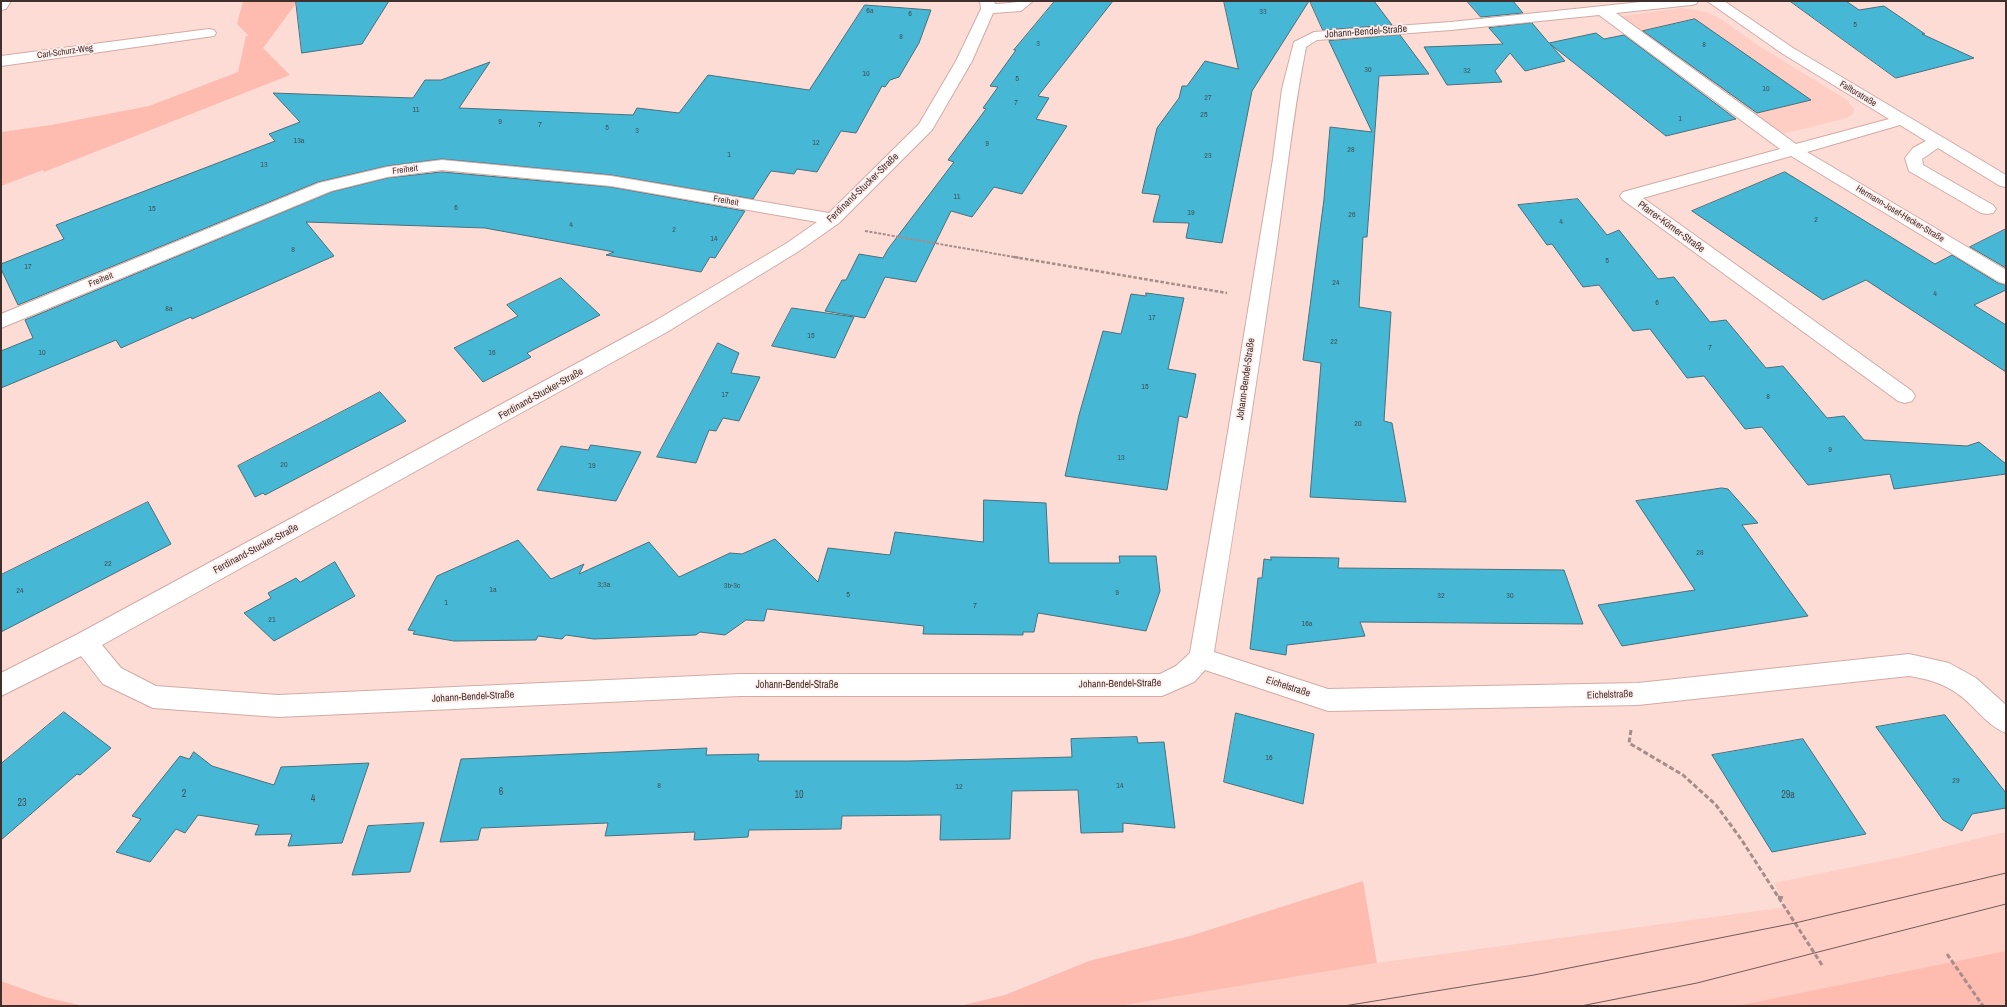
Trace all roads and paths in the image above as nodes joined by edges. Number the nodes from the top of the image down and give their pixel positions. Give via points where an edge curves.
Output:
1 (4, 1) edge
2 (1026, 1) edge
3 (1691, 1) edge
4 (1714, 1) edge
5 (988, 5) edge
6 (1, 6) edge
7 (1602, 10) junction
8 (209, 33) dead end
9 (1, 61) edge
10 (1902, 120) junction
11 (1938, 142) junction
12 (1794, 151) junction
13 (2006, 182) edge
14 (1987, 209) dead end
15 (833, 219) junction
16 (2006, 278) edge
17 (1258, 299) junction
18 (1, 321) edge
19 (1905, 396) dead end
20 (85, 642) junction
21 (1201, 658) junction
22 (1, 685) edge
23 (1638, 694) junction
24 (2006, 721) edge
25 (1778, 896) junction
26 (1784, 898) dead end
27 (1947, 954) dead end
28 (1822, 965) dead end
29 (1983, 1006) edge

1 - 6 street
2 - 5 street via 1016,8
3 - 7 street, Johann-Bendel-Straße
4 - 10 street, Falltorstraße via 1788,51
5 - 15 street, Ferdinand-Stucker-Straße via 964,61 926,127
7 - 12 street, Hermann-Josef-Hecker-Straße
7 - 17 street, Johann-Bendel-Straße via 1451,26 1314,36 1299,45
8 - 9 street, Carl-Schurz-Weg via 127,50
10 - 11 street, Falltorstraße
10 - 12 street, Pfarrer-Körner-Straße
11 - 13 street, Falltorstraße
11 - 14 street via 1913,158 1915,166
12 - 16 street, Hermann-Josef-Hecker-Straße
12 - 19 street, Pfarrer-Körner-Straße via 1628,196
15 - 17 path via 866,231
15 - 18 street, Freiheit via 611,181 442,165 387,172 325,187
15 - 20 street, Ferdinand-Stucker-Straße via 794,248 660,327
17 - 21 street, Johann-Bendel-Straße
20 - 21 street, Johann-Bendel-Straße via 112,676 154,697 278,706 740,685 1162,685 1185,674
20 - 22 street, Ferdinand-Stucker-Straße
21 - 23 street, Eichelstraße via 1328,700
23 - 24 street, Eichelstraße via 1909,665 1940,671 1967,686
23 - 25 path via 1629,743 1684,775 1716,805
25 - 26 path
25 - 28 path
27 - 29 path

